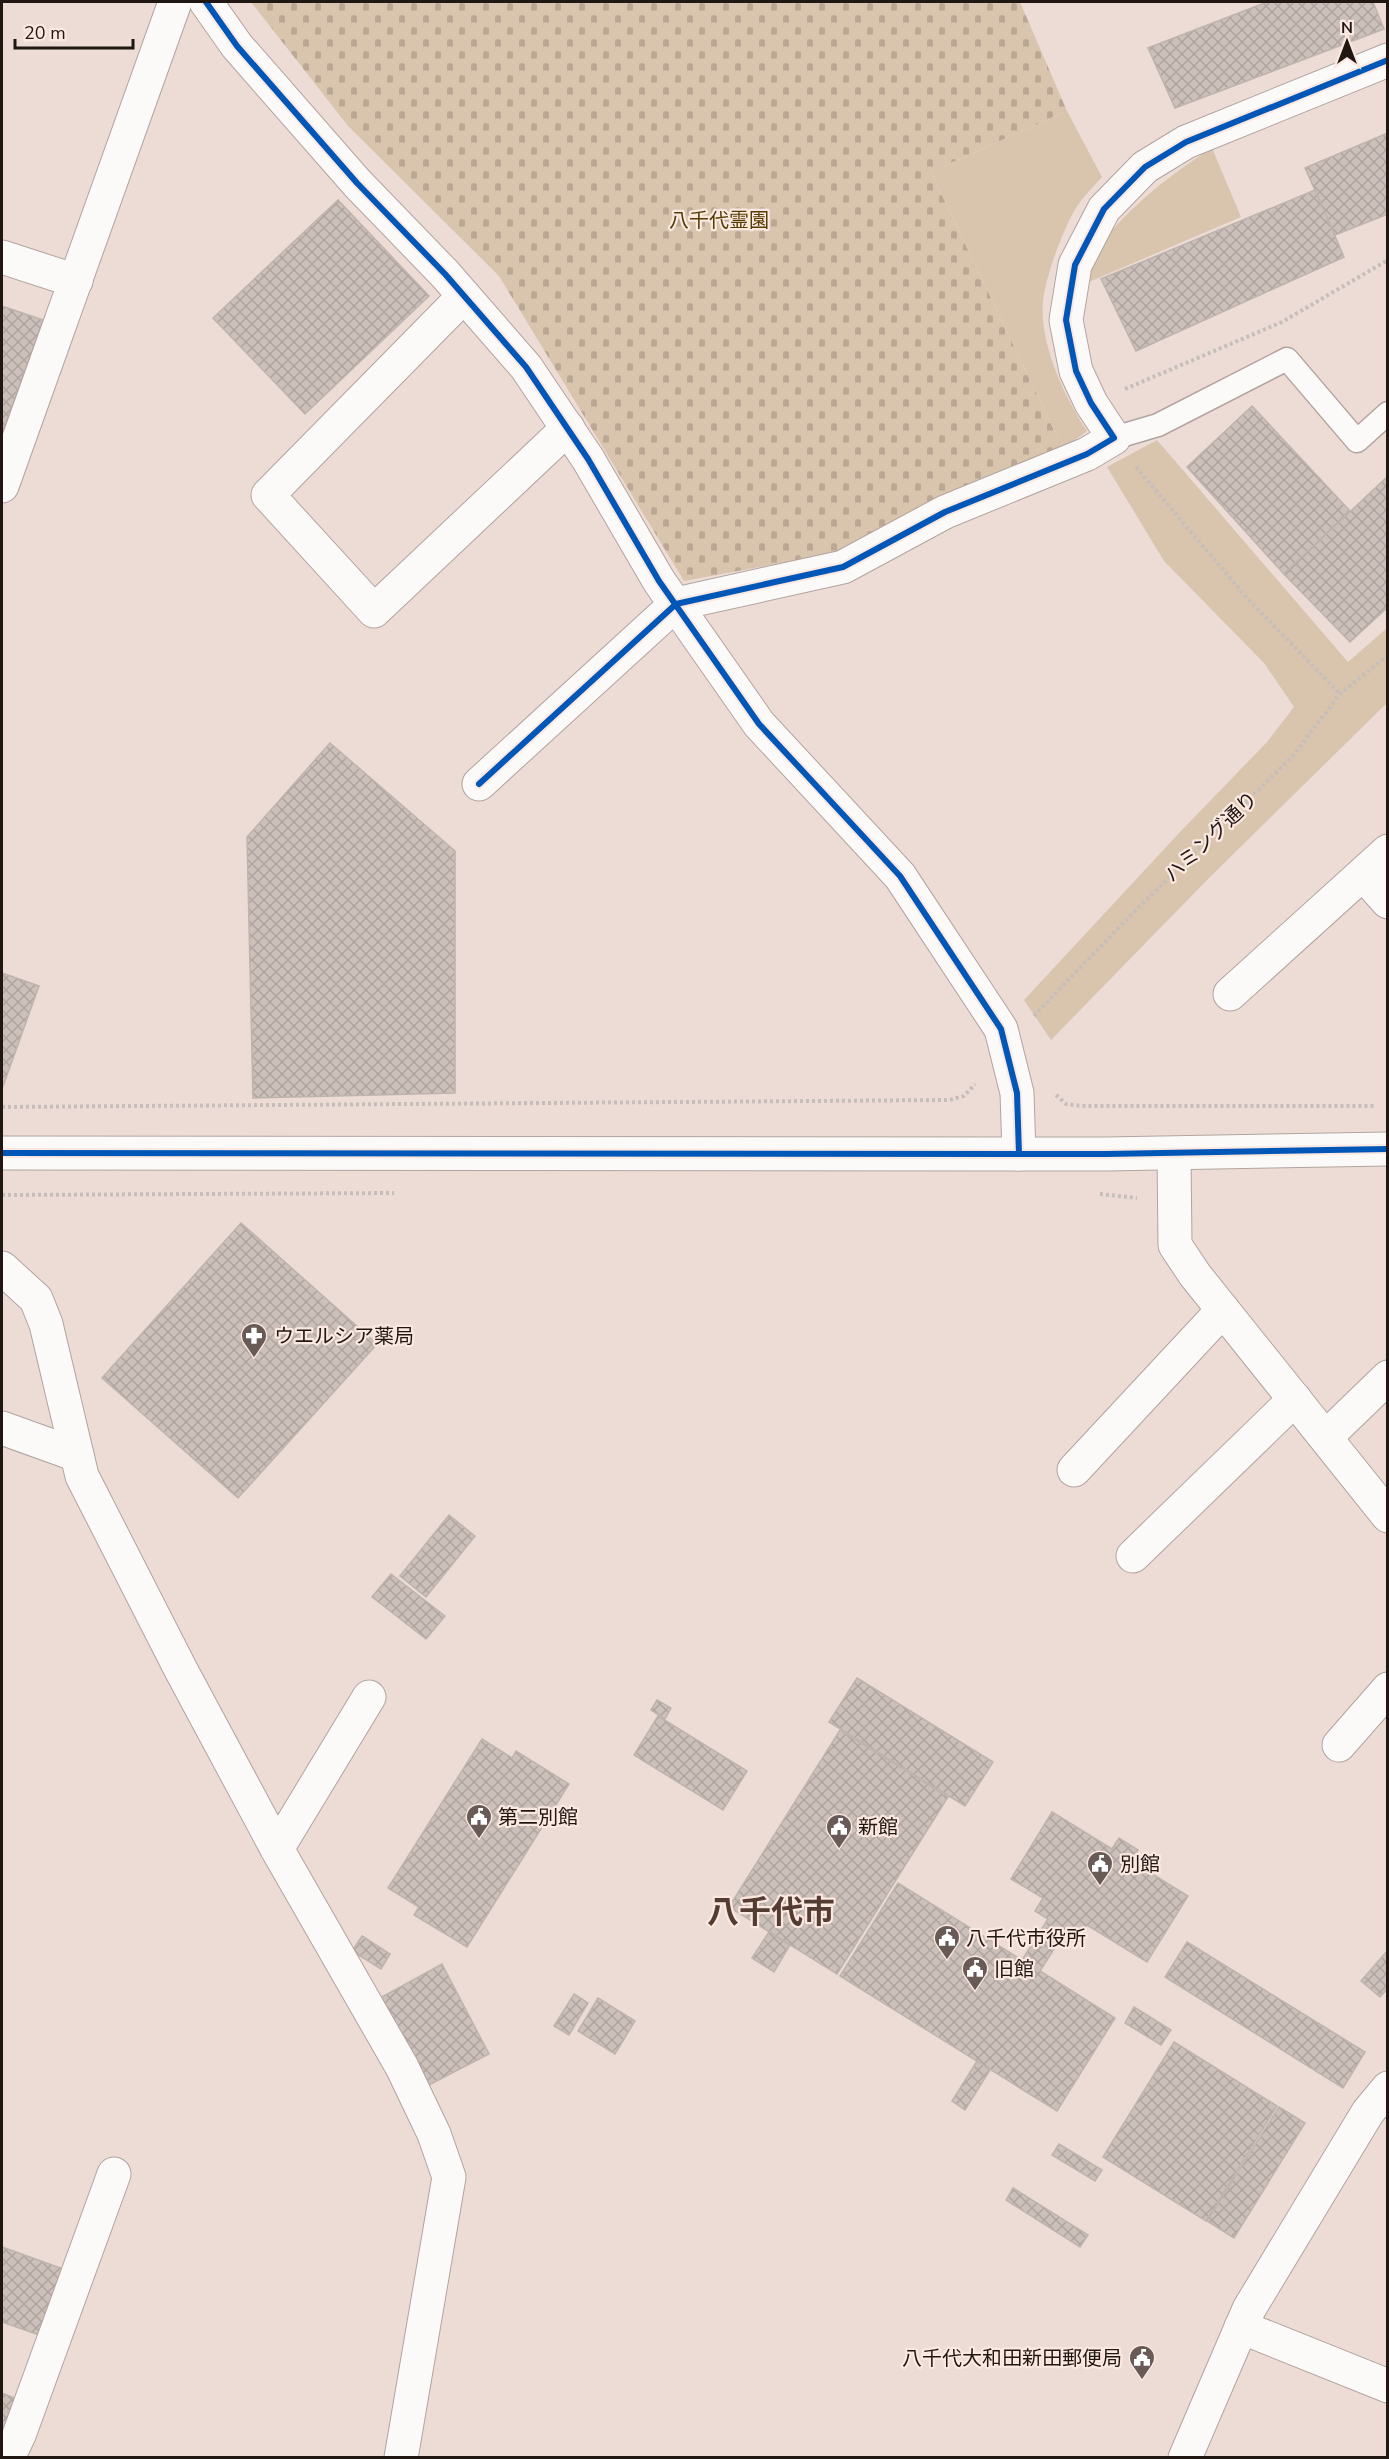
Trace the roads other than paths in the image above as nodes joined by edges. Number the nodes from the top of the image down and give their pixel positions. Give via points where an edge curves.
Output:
1 (176, 2) edge
2 (206, 2) edge
3 (1388, 60) edge
4 (2, 257) edge
5 (76, 281) junction
6 (464, 296) junction
7 (1388, 413) edge
8 (568, 428) junction
9 (1114, 438) junction
10 (4, 470) edge
11 (675, 604) junction
12 (479, 784) dead end
13 (1388, 851) edge
14 (1363, 874) junction
15 (1388, 902) edge
16 (1230, 994) dead end
17 (1384, 1146) edge
18 (2, 1153) edge
19 (1019, 1154) junction
20 (1174, 1154) junction
21 (2, 1268) edge
22 (1223, 1310) junction
23 (1388, 1377) edge
24 (1295, 1399) junction
25 (2, 1428) edge
26 (1326, 1437) junction
27 (77, 1455) junction
28 (1074, 1470) dead end
29 (1388, 1516) edge
30 (1132, 1556) dead end
31 (1388, 1689) edge
32 (369, 1697) dead end
33 (1339, 1745) dead end
34 (277, 1849) junction
35 (1388, 2088) edge
36 (114, 2174) dead end
37 (1241, 2327) junction
38 (1388, 2386) edge
39 (8, 2457) edge
40 (401, 2457) edge
41 (1185, 2457) edge

1 - 5 street
2 - 6 street via 237,46 357,183
3 - 9 street via 1186,142 1145,167 1104,209 1075,265 1066,320 1076,371
4 - 5 street
5 - 10 street
6 - 8 street via 526,367
6 - 8 street via 268,495 374,611
7 - 9 lane via 1357,441 1287,359 1158,425
8 - 11 street
9 - 11 street via 1087,454 945,512 843,567
11 - 12 street
11 - 19 street via 759,724 900,876 1001,1029 1017,1093
13 - 14 street
14 - 15 street
14 - 16 street
17 - 20 street
18 - 19 street
19 - 20 street
20 - 22 street via 1175,1245
21 - 27 street via 36,1299 46,1324
22 - 24 street
22 - 28 street
23 - 26 street
24 - 26 street
24 - 30 street
25 - 27 street
26 - 29 street
27 - 34 street via 82,1476
31 - 33 street
32 - 34 street
34 - 40 street via 402,2067 434,2134 449,2178
35 - 37 street via 1362,2122
36 - 39 street
37 - 38 street
37 - 41 street

